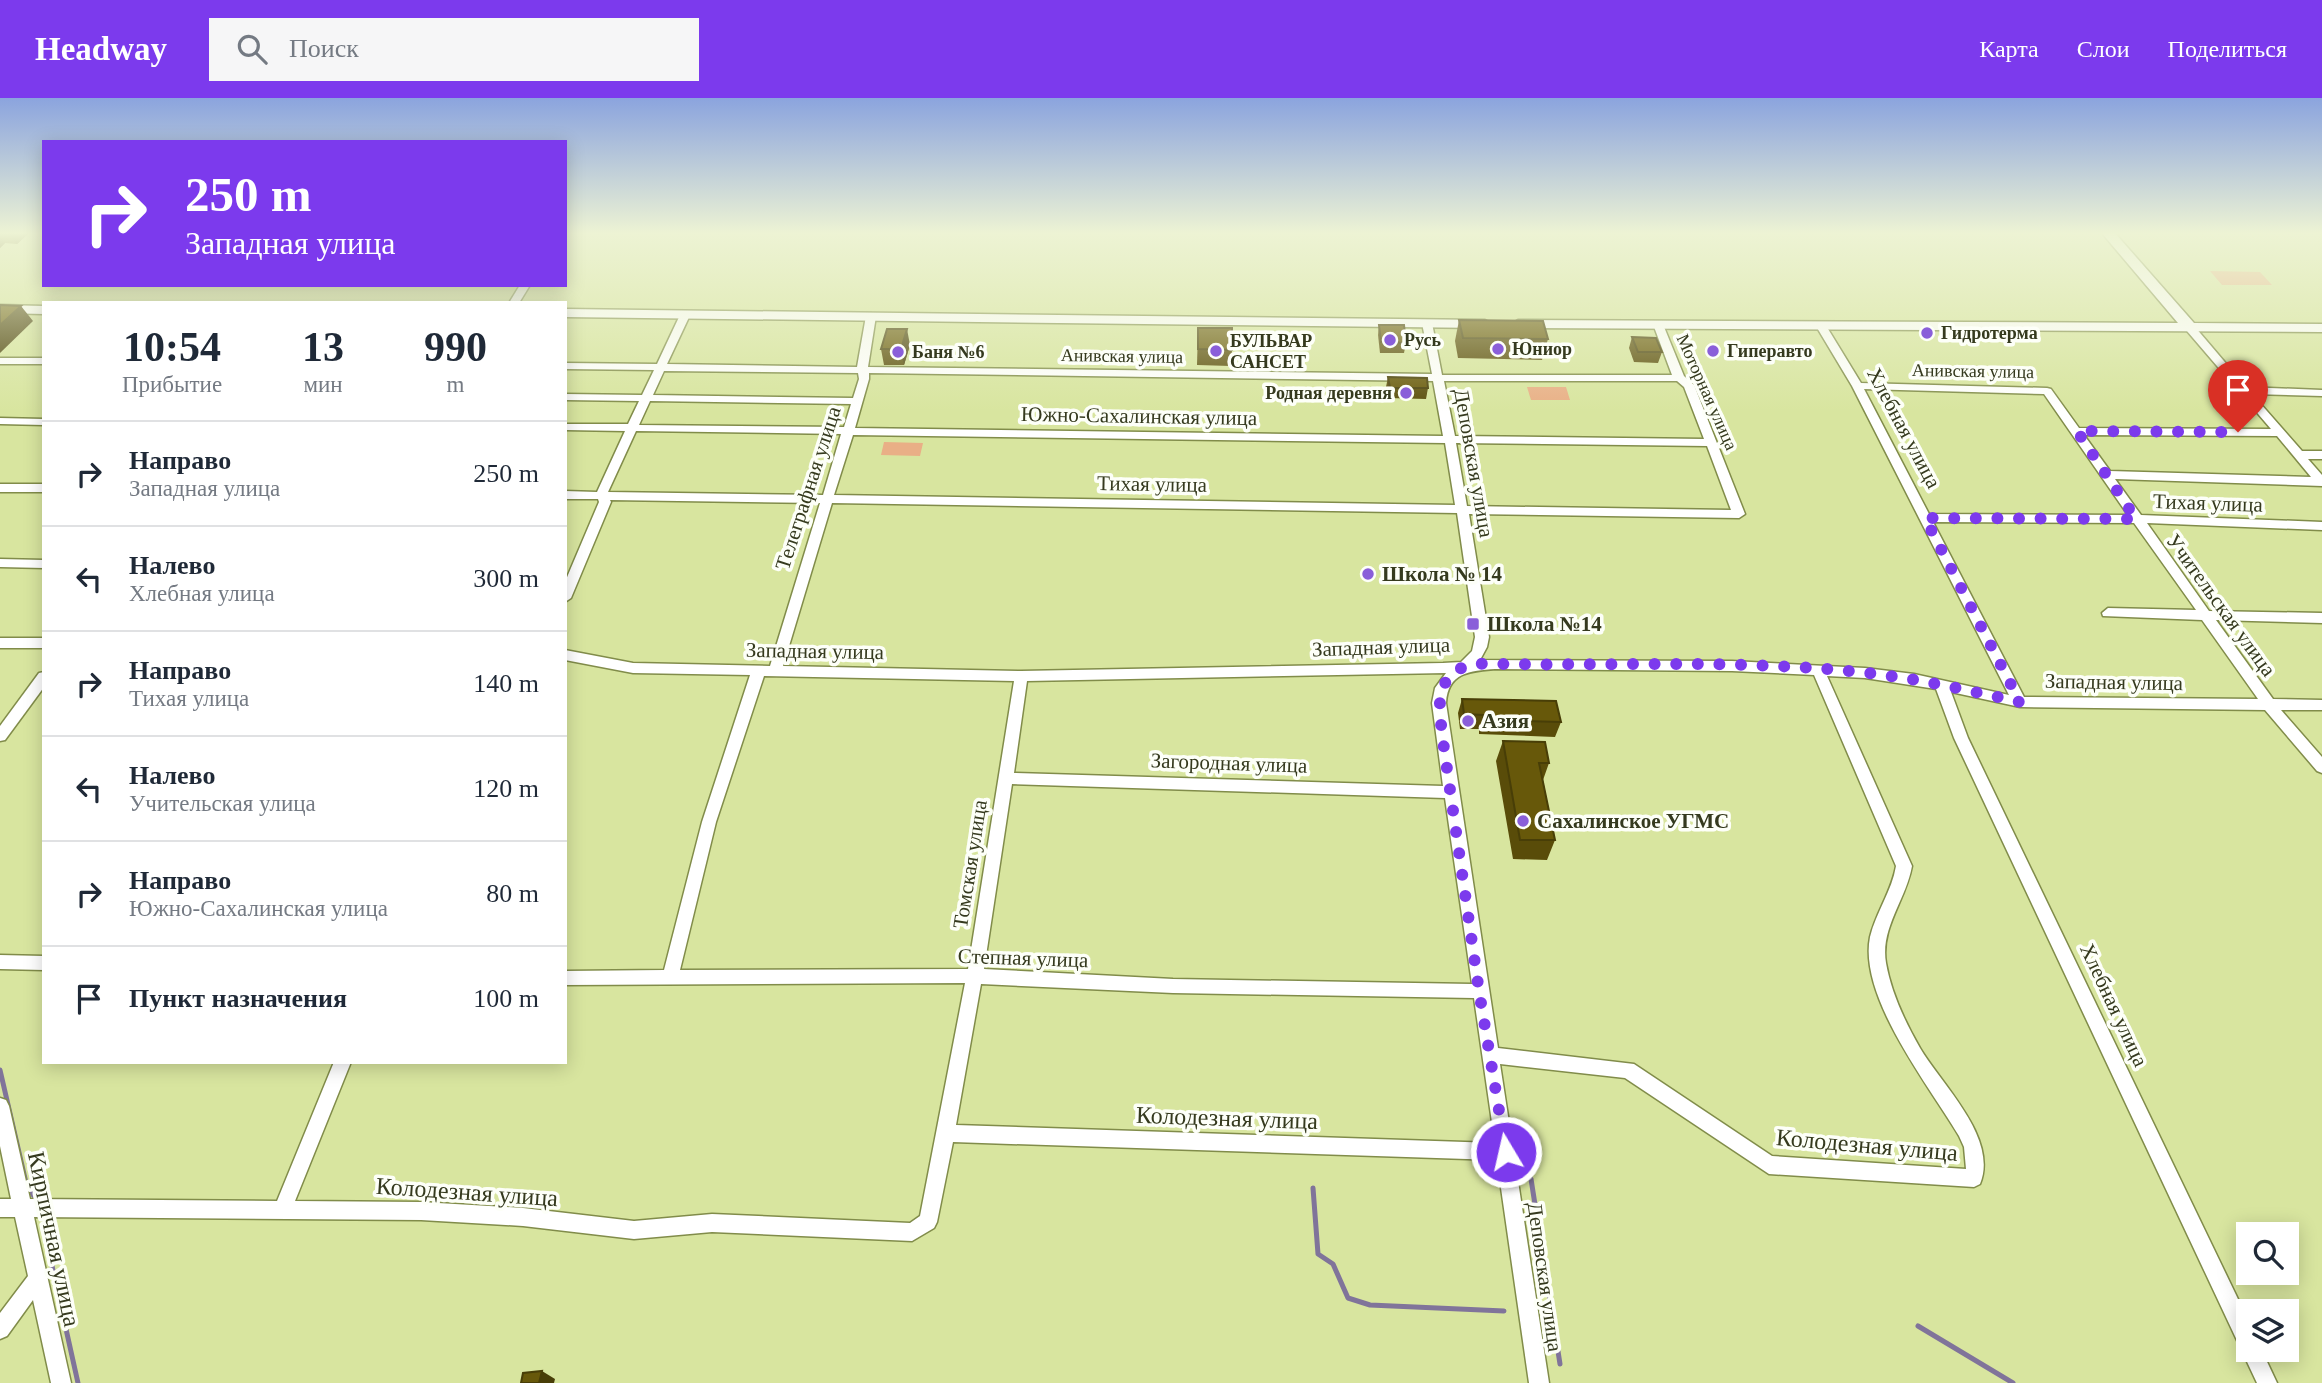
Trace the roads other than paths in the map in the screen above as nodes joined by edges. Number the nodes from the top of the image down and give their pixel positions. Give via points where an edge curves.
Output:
1 (2159, 292) edge
2 (0, 309) edge
3 (42, 310) edge
4 (567, 313) edge
5 (685, 315) junction
6 (871, 316) junction
7 (1427, 323) junction
8 (1658, 324) junction
9 (1821, 326) junction
10 (2322, 328) edge
11 (2191, 329) junction
12 (0, 361) edge
13 (42, 361) edge
14 (567, 366) edge
15 (661, 368) junction
16 (864, 371) junction
17 (1438, 378) junction
18 (1679, 378) junction
19 (1857, 386) junction
20 (2244, 390) junction
21 (2047, 391) joint
22 (2322, 393) edge
23 (567, 397) edge
24 (646, 398) junction
25 (858, 401) junction
26 (0, 421) edge
27 (42, 422) edge
28 (567, 427) edge
29 (632, 428) junction
30 (848, 430) junction
31 (2077, 431) junction
32 (2282, 433) junction
33 (1450, 440) junction
34 (1713, 443) junction
35 (2300, 455) junction
36 (2322, 455) edge
37 (2106, 475) junction
38 (2322, 481) edge
39 (0, 488) edge
40 (42, 488) edge
41 (567, 495) edge
42 (601, 495) junction
43 (825, 499) junction
44 (1461, 508) junction
45 (1739, 514) joint
46 (1925, 518) junction
47 (2136, 519) junction
48 (2322, 526) edge
49 (0, 563) edge
50 (42, 564) edge
51 (567, 593) edge
52 (2108, 612) dead end
53 (2207, 616) junction
54 (2322, 618) edge
55 (0, 643) edge
56 (42, 643) edge
57 (567, 655) edge
58 (1468, 665) junction
59 (775, 670) junction
60 (1818, 670) junction
61 (758, 672) junction
62 (1021, 676) junction
63 (42, 680) edge
64 (1941, 684) junction
65 (2020, 702) junction
66 (2322, 705) edge
67 (2270, 706) junction
68 (0, 736) edge
69 (2322, 767) edge
70 (1007, 778) junction
71 (1450, 792) junction
72 (0, 962) edge
73 (42, 963) edge
74 (975, 976) junction
75 (670, 977) junction
76 (567, 978) edge
77 (1479, 991) junction
78 (1490, 1055) junction
79 (342, 1064) edge
80 (0, 1105) edge
81 (947, 1133) junction
82 (1506, 1152) junction
83 (0, 1208) edge
84 (283, 1208) junction
85 (22, 1209) junction
86 (928, 1223) joint
87 (37, 1280) junction
88 (2236, 1317) edge
89 (0, 1329) edge
90 (2257, 1362) edge
91 (61, 1383) edge
92 (1539, 1383) edge
93 (2267, 1383) edge

1 - 11 main road
2 - 3 main road
4 - 5 main road
5 - 6 main road
5 - 15 street
6 - 7 main road
6 - 16 street, Телеграфная улица
7 - 8 main road
7 - 17 street, Деповская улица
8 - 9 main road
8 - 18 street, Моторная улица
9 - 11 main road
9 - 19 street, Хлебная улица
10 - 11 main road
11 - 20 street
12 - 13 street
14 - 15 street, Анивская улица
15 - 16 street, Анивская улица
15 - 24 street
16 - 17 street, Анивская улица
16 - 25 street, Телеграфная улица
17 - 18 street, Анивская улица
17 - 33 street, Деповская улица
18 - 34 street, Моторная улица via 1689,385
19 - 21 street, Анивская улица
19 - 46 street, Хлебная улица
20 - 22 street
20 - 32 street
21 - 31 street, Учительская улица
23 - 24 street
24 - 25 street
24 - 29 street
25 - 30 street, Телеграфная улица
26 - 27 street
28 - 29 street, Южно-Сахалинская улица
29 - 30 street, Южно-Сахалинская улица
29 - 42 street
30 - 33 street, Южно-Сахалинская улица
30 - 43 street, Телеграфная улица
31 - 32 street
31 - 37 street, Учительская улица
32 - 35 street
33 - 34 street, Южно-Сахалинская улица
33 - 44 street, Деповская улица
34 - 45 street, Моторная улица
35 - 36 street
35 - 38 street
37 - 38 street, Тихая улица
37 - 47 street, Учительская улица
39 - 40 street
41 - 42 street, Тихая улица
42 - 43 street, Тихая улица
42 - 51 street via 606,502
43 - 44 street, Тихая улица
43 - 59 street, Телеграфная улица
44 - 45 street, Тихая улица
44 - 58 street, Деповская улица via 1482,637 1478,655
46 - 47 street, Тихая улица
46 - 65 street, Хлебная улица
47 - 48 street, Тихая улица
47 - 53 street, Учительская улица
49 - 50 street
52 - 53 street
53 - 54 street
53 - 67 street, Учительская улица
55 - 56 street
57 - 61 street, Западная улица via 633,668
58 - 60 street, Западная улица
58 - 62 street, Западная улица
58 - 71 street, Деповская улица via 1447,681 1439,701
59 - 61 street, Западная улица
59 - 62 street, Западная улица
60 - 64 street, Западная улица
60 - 78 street, Колодезная улица via 1904,866 1903,879 1877,936 1888,997 1914,1054 1971,1140 1979,1165 1974,1178 1769,1165 1628,1070
61 - 75 street via 709,822
62 - 70 street, Томская улица
63 - 68 street
64 - 65 street, Западная улица
64 - 88 street, Хлебная улица via 1961,737
65 - 67 street, Западная улица
66 - 67 street, Западная улица
67 - 69 street, Учительская улица
70 - 71 street, Загородная улица
70 - 74 street, Томская улица
71 - 77 street, Деповская улица
72 - 73 street
74 - 75 street, Степная улица
74 - 77 street, Степная улица via 1173,986
74 - 81 street, Томская улица
75 - 76 street, Степная улица
77 - 78 street, Деповская улица
78 - 82 street, Деповская улица
79 - 84 street
80 - 85 street, Кирпичная улица
81 - 82 street, Колодезная улица
81 - 86 street, Томская улица
82 - 92 street, Деповская улица
83 - 85 street, Колодезная улица
84 - 85 street, Колодезная улица
84 - 86 street, Колодезная улица via 434,1211 634,1230 712,1223 912,1232
85 - 87 street, Кирпичная улица
87 - 89 street
87 - 91 street, Кирпичная улица
90 - 93 street

